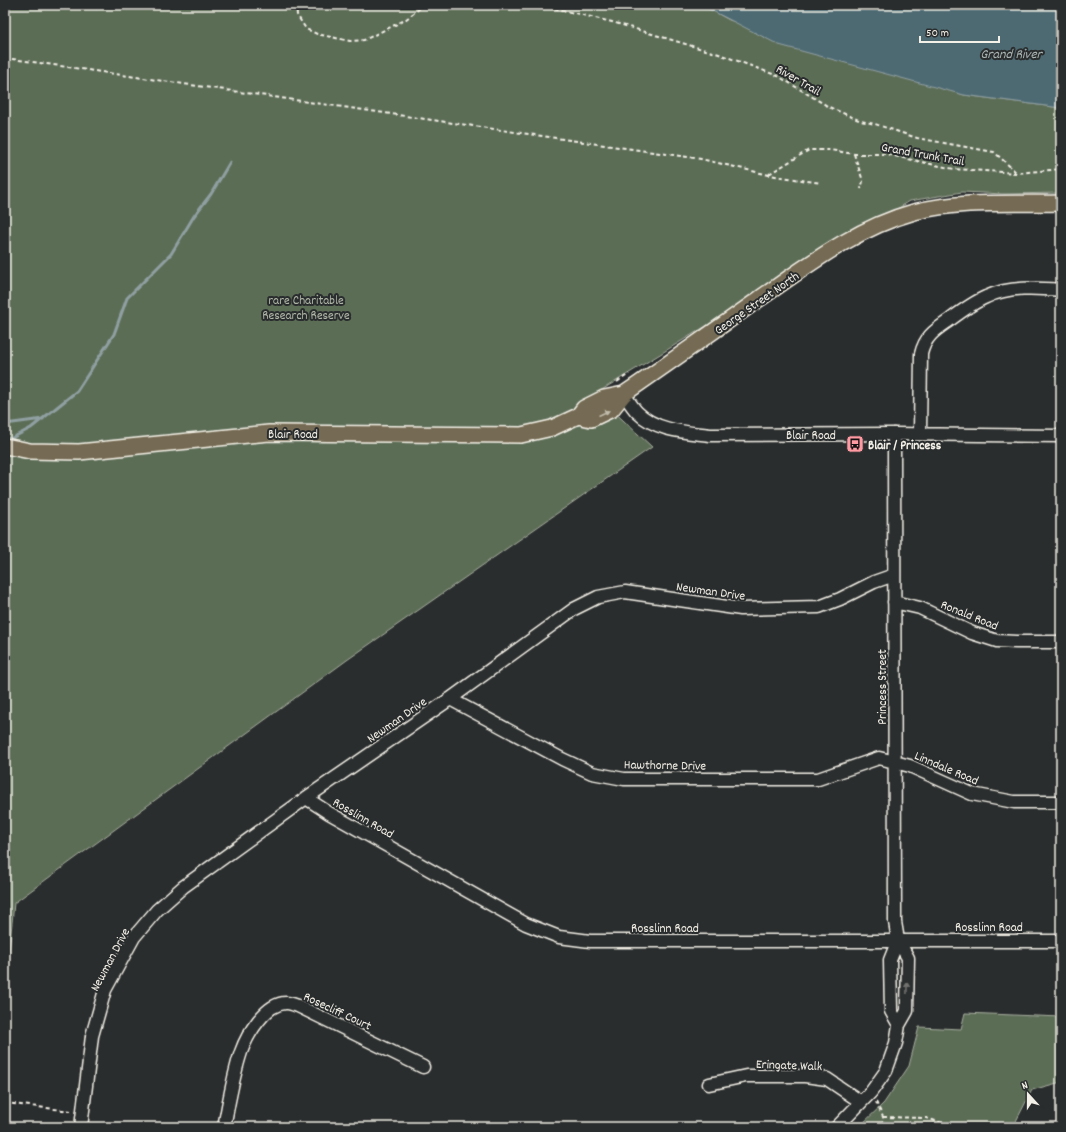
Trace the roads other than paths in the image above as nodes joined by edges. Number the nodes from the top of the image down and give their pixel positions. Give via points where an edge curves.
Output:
1 (1061, 203) edge
2 (1061, 290) edge
3 (624, 394) junction
4 (894, 434) junction
5 (920, 434) junction
6 (1061, 436) edge
7 (5, 446) edge
8 (894, 575) junction
9 (894, 602) junction
10 (1061, 642) edge
11 (450, 699) junction
12 (895, 762) junction
13 (306, 798) junction
14 (1061, 802) edge
15 (898, 940) junction
16 (1061, 940) edge
17 (899, 1025) junction
18 (423, 1067) dead end
19 (709, 1084) dead end
20 (861, 1102) junction
21 (81, 1127) edge
22 (224, 1127) edge
23 (837, 1127) edge

1 - 3 main road, George Street North via 973,204 936,208 870,227 848,238
2 - 5 street via 1034,288 1009,290 986,296 931,334 923,345 921,354
3 - 4 street, Blair Road via 635,410 650,423 690,433
3 - 7 main road, Blair Road via 612,409 591,419 578,416 552,428 521,435 268,433 79,452 30,451
4 - 5 street, Blair Road
4 - 8 street, Princess Street
5 - 6 street, Blair Road
8 - 9 street, Princess Street
8 - 11 street, Newman Drive via 819,607 740,609 625,592 598,597 574,610
9 - 10 street, Ronald Road via 920,608 972,633 997,641
9 - 12 street, Princess Street
11 - 12 street, Hawthorne Drive via 592,773 624,779 818,780 879,758
11 - 13 street, Newman Drive
12 - 14 street, Linndale Road via 910,766 972,794 1014,802
12 - 15 street, Princess Street via 895,922
13 - 15 street, Rosslinn Road via 329,814 526,924 559,937 590,941
13 - 21 street, Newman Drive via 183,887 157,910 134,937 105,990 92,1036
15 - 16 street, Rosslinn Road
15 - 17 street via 890,967 891,1011
17 -> 15 street, Princess Street via 907,1011 908,958
17 - 20 street, Princess Street via 896,1043 886,1071
18 - 22 street, Rosecliff Court via 298,1006 287,1003 275,1005 254,1026 242,1051
19 - 20 street, Eringate Walk via 746,1076 805,1076 827,1079
20 - 23 street, Princess Street

